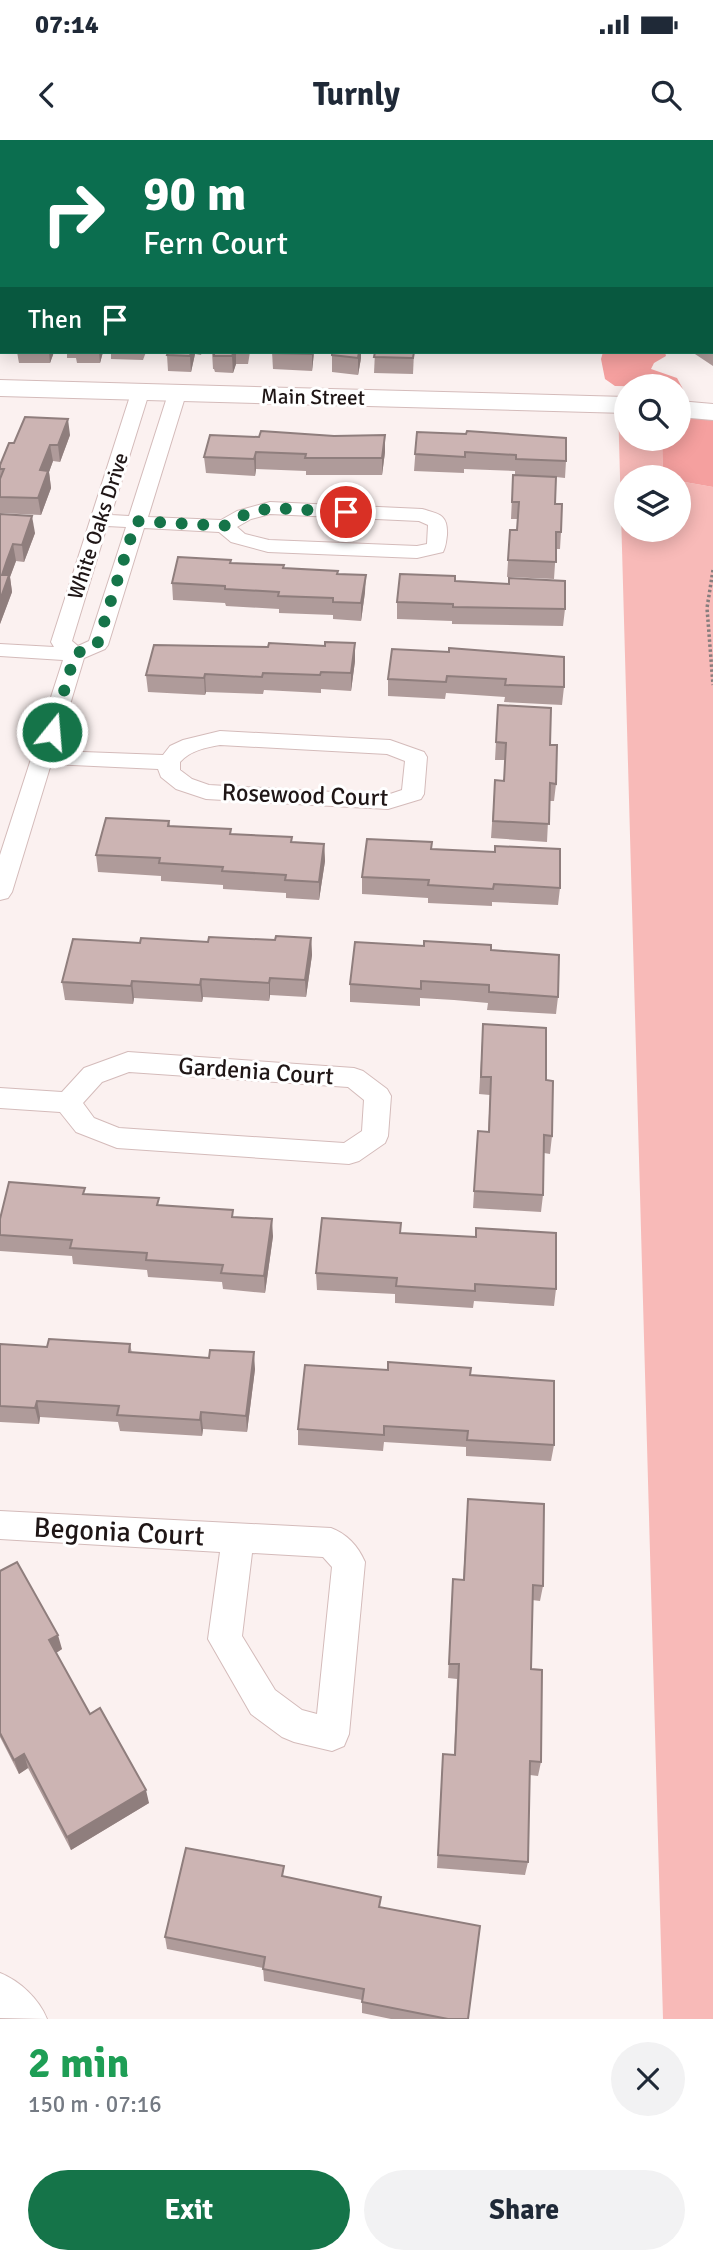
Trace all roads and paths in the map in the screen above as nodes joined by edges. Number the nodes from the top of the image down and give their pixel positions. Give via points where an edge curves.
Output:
1 (0, 388) edge
2 (140, 393) junction
3 (177, 394) junction
4 (614, 405) edge
5 (691, 410) edge
6 (713, 412) edge
7 (100, 520) junction
8 (136, 521) junction
9 (224, 526) junction
10 (713, 570) edge
11 (0, 650) edge
12 (75, 654) junction
13 (713, 685) edge
14 (44, 757) junction
15 (169, 762) junction
16 (1, 887) edge
17 (0, 1098) edge
18 (68, 1102) junction
19 (0, 1525) edge
20 (238, 1539) junction
21 (0, 1992) edge
22 (28, 2019) edge

1 - 2 main road, Main Street
2 - 3 main road, Main Street
2 - 7 street, White Oaks Drive
3 - 4 main road, Main Street
3 - 8 street, White Oaks Drive
5 - 6 main road
7 - 8 street
7 - 12 street, White Oaks Drive via 61,642
8 - 9 street
8 - 12 street, White Oaks Drive via 97,645
9 - 9 street via 270,508 422,515 438,522 436,548 417,552 268,546 238,538
10 - 13 path via 707,592
11 - 12 street
12 - 14 street
14 - 15 street
14 - 16 street
15 - 15 street, Rosewood Court via 174,753 195,743 220,738 390,747 416,757 412,794 388,802 206,792 184,785 170,772
17 - 18 street
18 - 18 street, Gardenia Court via 85,1125 117,1138 349,1154 375,1136 378,1096 354,1078 128,1062 93,1075
19 - 20 street, Begonia Court
20 - 20 street, Begonia Court via 331,1543 349,1562 332,1734 295,1725 263,1702 225,1639
21 - 22 street

